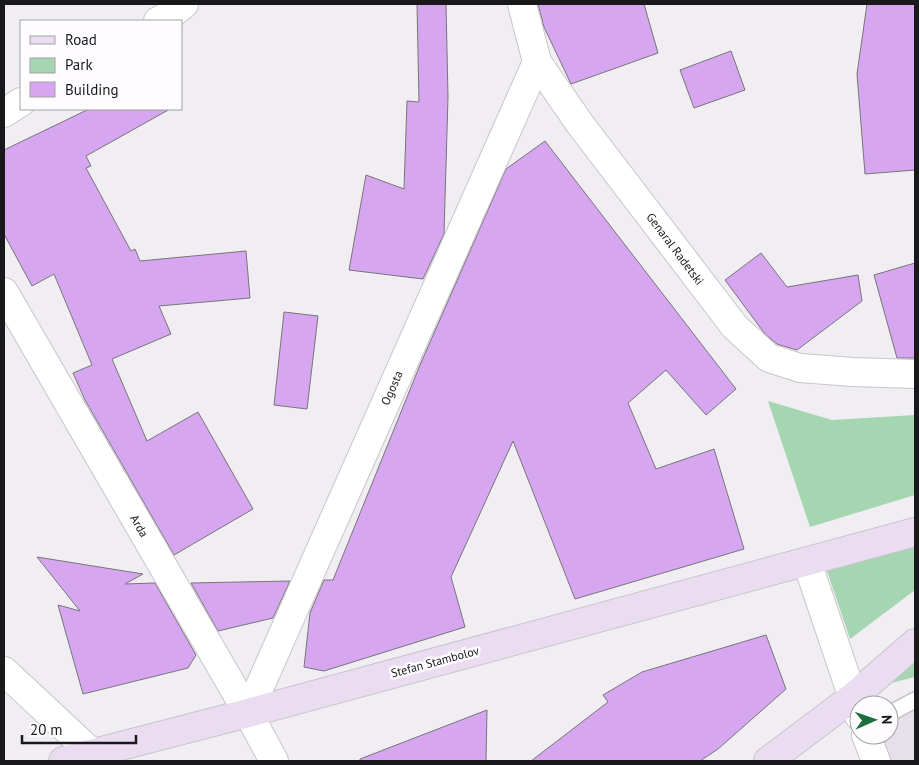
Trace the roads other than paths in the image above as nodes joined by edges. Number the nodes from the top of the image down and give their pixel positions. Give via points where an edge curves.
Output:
1 (522, 4) edge
2 (537, 62) junction
3 (20, 103) edge
4 (4, 113) edge
5 (4, 292) edge
6 (915, 374) edge
7 (915, 532) edge
8 (807, 562) junction
9 (915, 644) edge
10 (4, 672) edge
11 (852, 695) edge
12 (867, 695) edge
13 (915, 700) edge
14 (899, 709) edge
15 (849, 711) edge
16 (248, 713) junction
17 (870, 745) edge
18 (92, 753) junction
19 (63, 761) edge
20 (274, 761) edge
21 (768, 761) edge
22 (876, 761) edge

1 - 2 street, Genaral Radetski
2 - 6 street, Genaral Radetski via 580,124 735,327 768,358 800,368
2 - 16 street, Ogosta
3 - 4 street
5 - 16 street, Arda
7 - 8 main road, Stefan Stambolov
8 - 11 street
8 - 16 main road, Stefan Stambolov
9 - 12 main road
10 - 18 street
13 - 14 lane
15 - 21 main road
16 - 18 main road, Stefan Stambolov
16 - 20 street, Arda
17 - 22 street
18 - 19 main road, Stefan Stambolov

